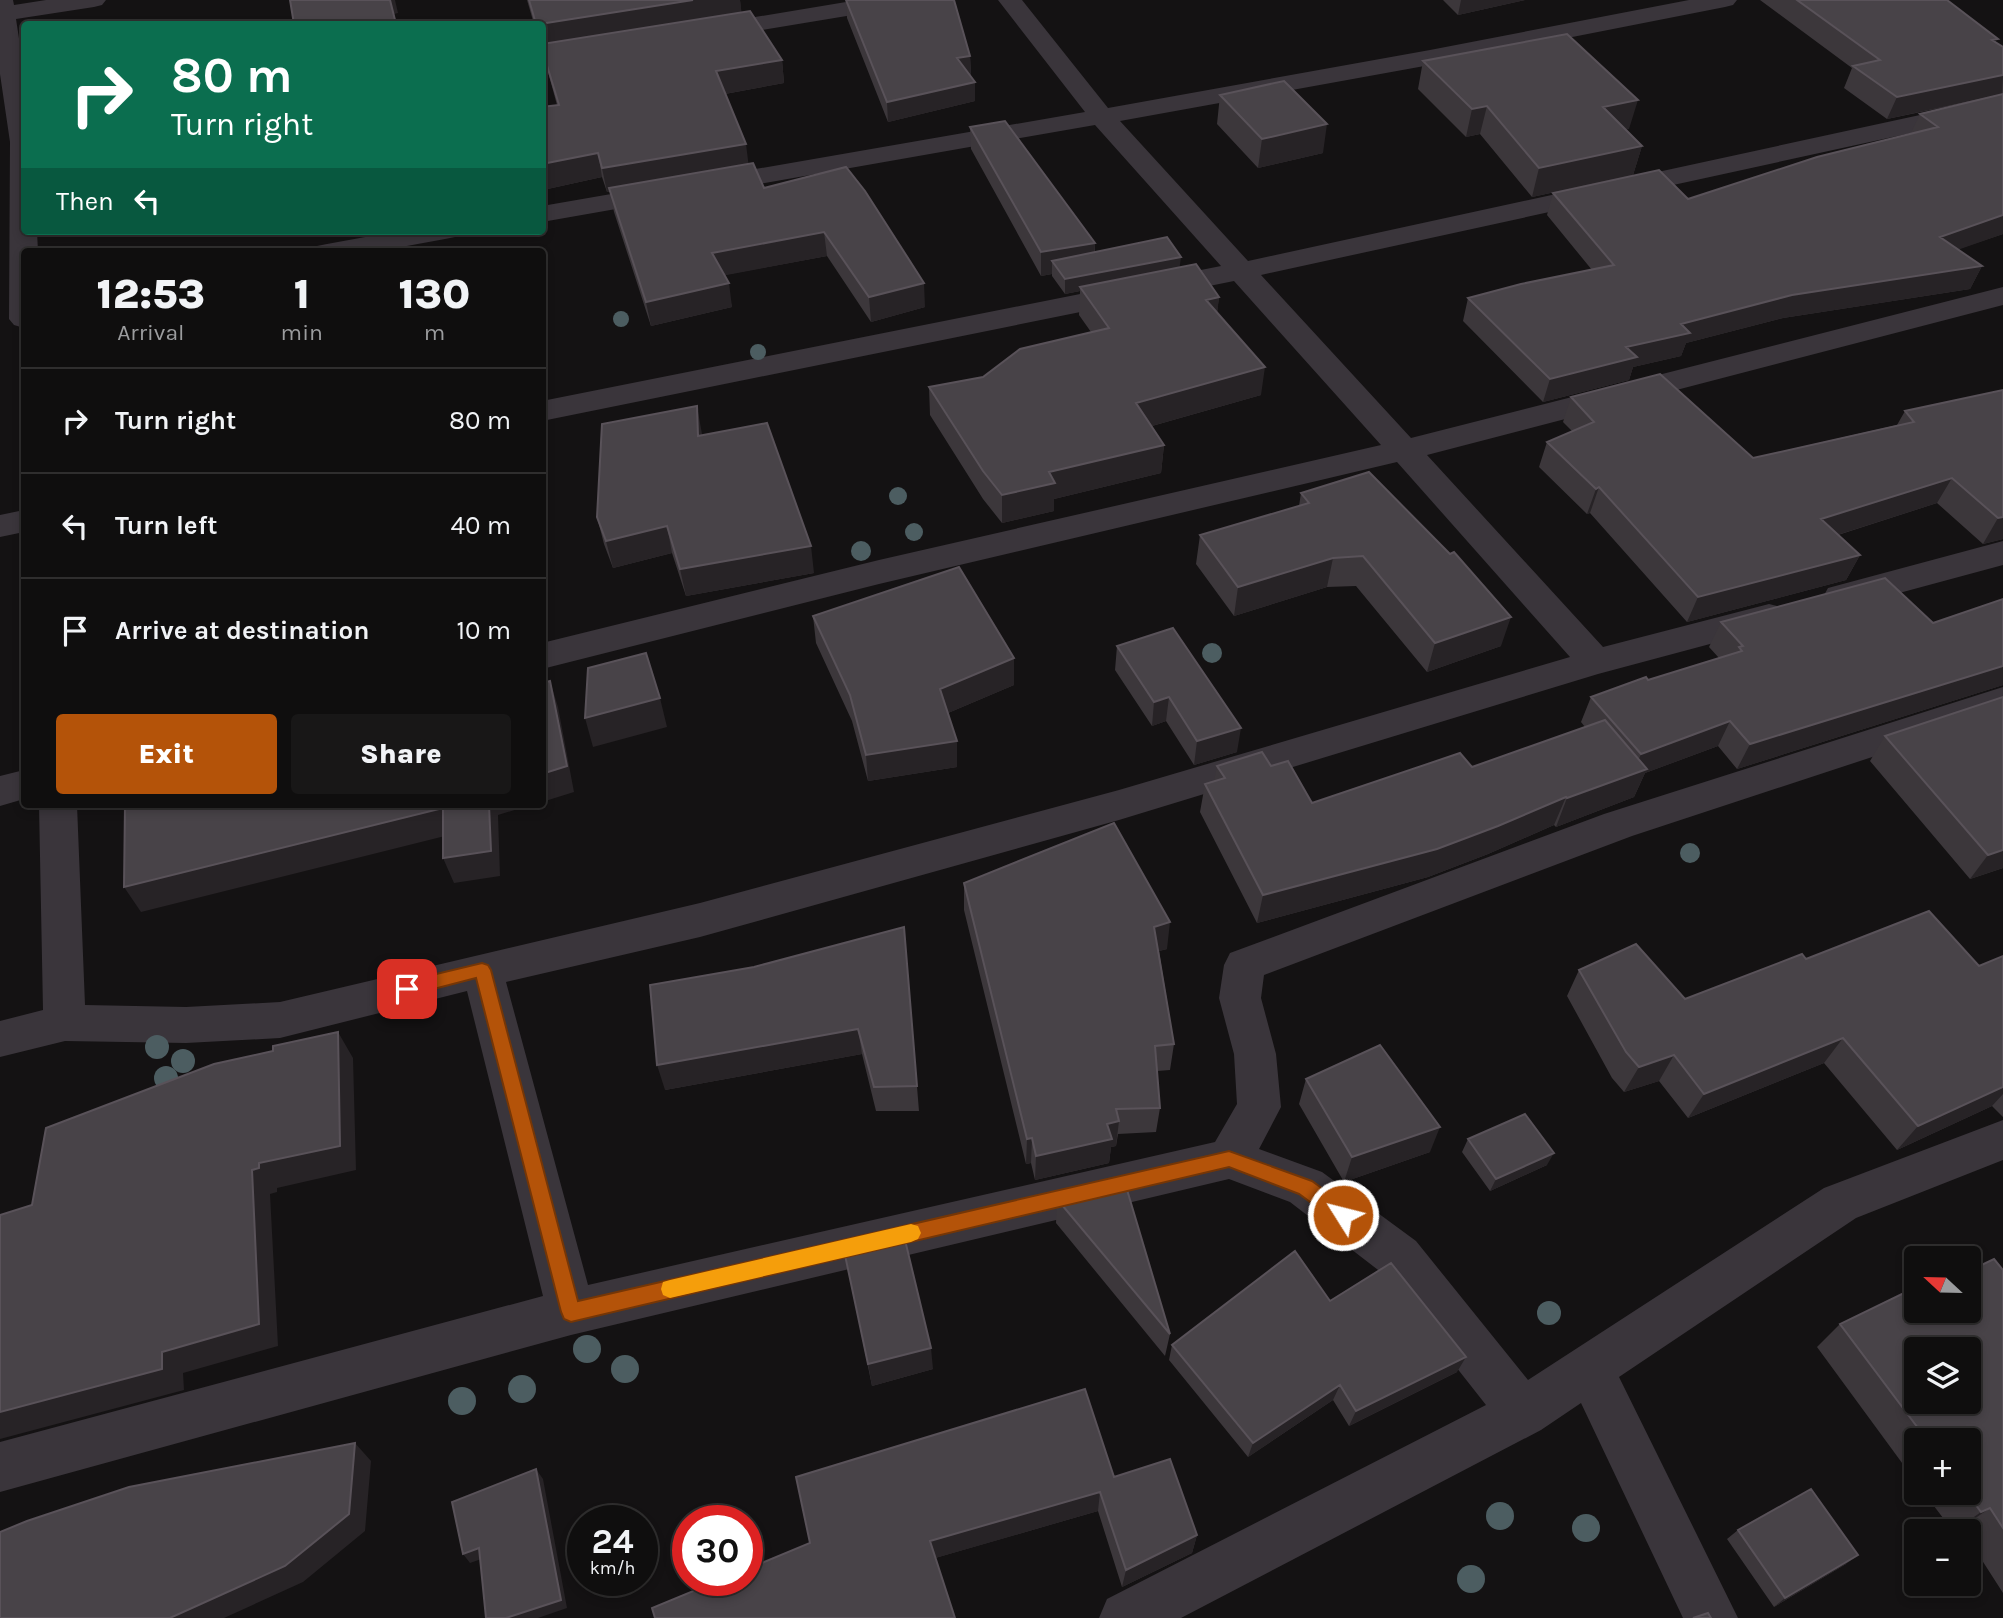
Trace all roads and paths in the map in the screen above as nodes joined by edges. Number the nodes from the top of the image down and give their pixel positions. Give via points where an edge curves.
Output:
1 (94, 0) edge
2 (901, 0) edge
3 (1010, 0) edge
4 (1725, 0) edge
5 (1, 9) edge
6 (688, 36) edge
7 (2003, 105) edge
8 (1102, 117) junction
9 (21, 125) edge
10 (546, 213) edge
11 (423, 235) edge
12 (349, 248) edge
13 (1241, 271) junction
14 (2003, 296) edge
15 (21, 317) edge
16 (0, 320) edge
17 (546, 410) edge
18 (1406, 450) junction
19 (21, 522) edge
20 (0, 526) edge
21 (2003, 553) edge
22 (546, 655) edge
23 (1596, 662) junction
24 (2003, 700) edge
25 (21, 786) edge
26 (0, 791) edge
27 (58, 808) edge
28 (482, 970) junction
29 (65, 1023) junction
30 (0, 1039) edge
31 (2003, 1140) edge
32 (1229, 1159) junction
33 (571, 1312) junction
34 (1590, 1368) junction
35 (1523, 1412) junction
36 (0, 1467) edge
37 (1126, 1618) edge
38 (1711, 1618) edge

1 - 5 street
2 - 6 street
3 - 8 street
4 - 8 street
5 - 9 street
7 - 13 street
8 - 10 street
8 - 13 street
11 - 12 street
13 - 17 street
13 - 18 street
14 - 18 street
15 - 16 street
18 - 22 street via 879,572
18 - 23 street
19 - 20 street
21 - 23 street
23 - 28 street via 1119,805 700,920
24 - 32 street via 1618,825 1245,965 1240,998 1255,1054 1259,1107
25 - 26 street
27 - 29 street
28 - 29 street via 281,1020 186,1025
28 - 33 street
29 - 30 street
31 - 34 street via 1840,1203
32 - 33 street
32 - 35 street via 1306,1187 1399,1257
33 - 36 street
34 - 35 street
34 - 38 street
35 - 37 street

